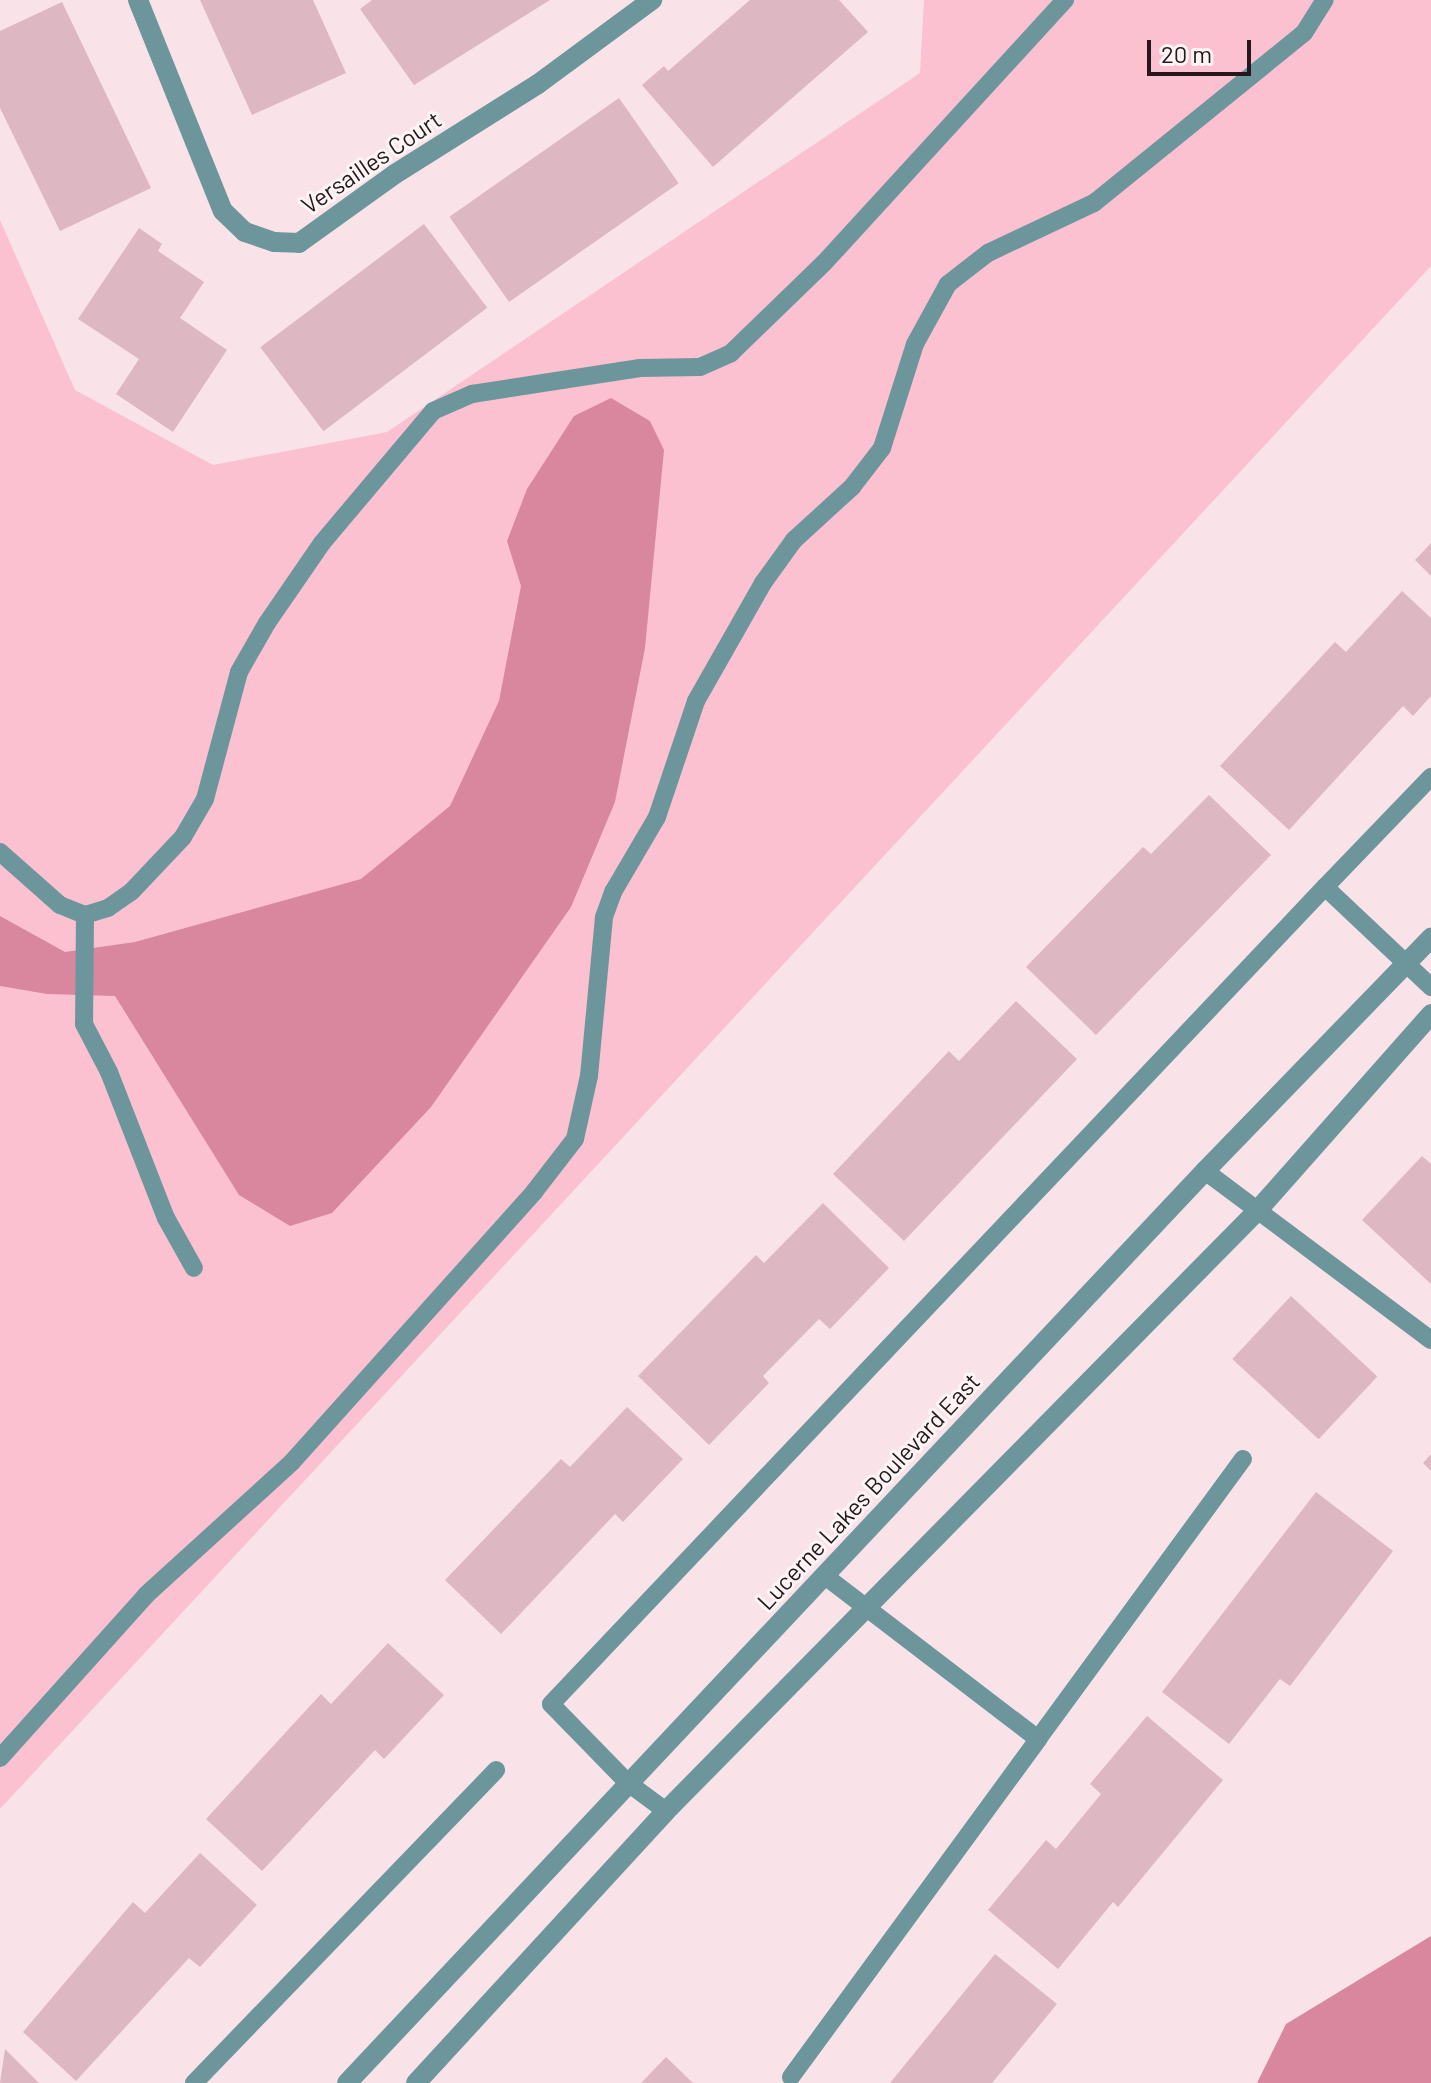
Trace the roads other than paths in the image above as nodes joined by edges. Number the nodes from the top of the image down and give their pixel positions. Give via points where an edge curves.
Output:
1 (138, 0) edge
2 (652, 0) edge
3 (1065, 0) edge
4 (1325, 0) edge
5 (1431, 777) edge
6 (0, 852) edge
7 (1325, 887) junction
8 (85, 915) junction
9 (1431, 938) edge
10 (1406, 965) junction
11 (1431, 987) edge
12 (1431, 1014) edge
13 (1205, 1171) junction
14 (1257, 1211) junction
15 (194, 1268) dead end
16 (1431, 1340) edge
17 (1243, 1459) dead end
18 (825, 1576) junction
19 (867, 1608) junction
20 (1038, 1739) junction
21 (0, 1758) edge
22 (496, 1770) dead end
23 (628, 1783) junction
24 (666, 1811) junction
25 (791, 2077) dead end
26 (194, 2083) edge
27 (347, 2083) edge
28 (416, 2083) edge

1 - 2 street, Versailles Court via 223,211 245,232 274,242 299,243 395,174 538,84
3 - 8 lane via 824,263 731,353 700,367 640,368 472,394 433,411 322,543 267,623 239,672 205,799 183,837 132,891 108,908
4 - 21 lane via 1304,33 1105,195 988,253 948,284 915,344 882,448 852,487 794,540 763,583 696,701 657,817 604,917 589,1076 575,1139 534,1192 292,1462 146,1595
5 - 7 lane
6 - 8 lane via 34,886
7 - 10 lane
7 - 23 lane via 551,1704
8 - 15 lane via 84,1024 109,1072 166,1218
9 - 10 street, Lucerne Lakes Boulevard East
10 - 11 lane
10 - 13 street, Lucerne Lakes Boulevard East
12 - 14 street
13 - 14 lane
13 - 18 street, Lucerne Lakes Boulevard East
14 - 16 lane
14 - 19 street
17 - 20 lane
18 - 19 lane
18 - 23 street, Lucerne Lakes Boulevard East
19 - 20 lane
19 - 24 street
20 - 25 lane
22 - 26 lane
23 - 24 lane
23 - 27 street, Lucerne Lakes Boulevard East
24 - 28 street

